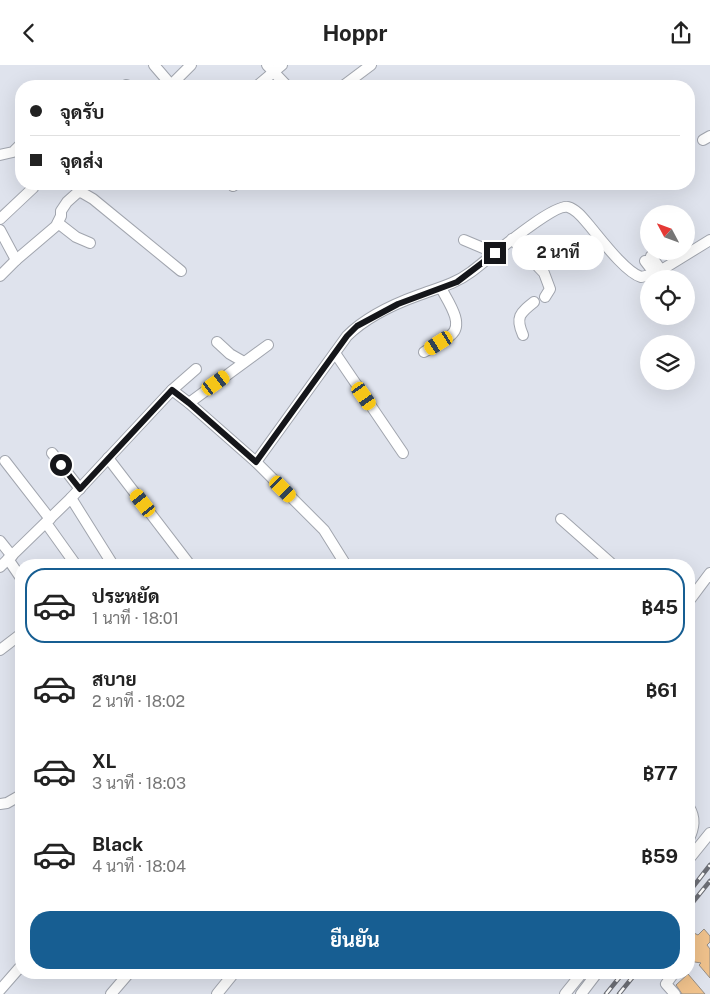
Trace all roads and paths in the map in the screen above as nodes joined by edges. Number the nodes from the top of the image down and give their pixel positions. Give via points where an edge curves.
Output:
1 (154, 65) edge
2 (191, 65) edge
3 (282, 65) edge
4 (371, 65) edge
5 (270, 68) edge
6 (166, 80) edge
7 (177, 80) edge
8 (261, 80) edge
9 (281, 80) edge
10 (351, 80) edge
11 (15, 150) edge
12 (0, 155) edge
13 (30, 190) edge
14 (0, 219) edge
15 (58, 223) junction
16 (0, 231) edge
17 (464, 239) dead end
18 (512, 239) junction
19 (710, 241) edge
20 (90, 243) dead end
21 (495, 253) junction
22 (16, 260) junction
23 (661, 270) edge
24 (181, 271) dead end
25 (0, 276) edge
26 (640, 276) edge
27 (441, 288) junction
28 (545, 297) dead end
29 (534, 303) dead end
30 (523, 335) dead end
31 (217, 342) dead end
32 (268, 345) dead end
33 (424, 352) dead end
34 (335, 353) junction
35 (244, 362) junction
36 (196, 369) dead end
37 (172, 390) junction
38 (189, 403) junction
39 (52, 453) dead end
40 (403, 453) dead end
41 (108, 459) junction
42 (5, 461) dead end
43 (256, 462) junction
44 (80, 489) junction
45 (71, 498) junction
46 (560, 519) dead end
47 (48, 521) junction
48 (0, 541) edge
49 (10, 557) junction
50 (72, 559) edge
51 (109, 559) edge
52 (185, 559) edge
53 (342, 559) edge
54 (606, 559) edge
55 (0, 567) edge
56 (15, 567) edge
57 (710, 573) edge
58 (695, 593) edge
59 (15, 638) edge
60 (0, 649) edge
61 (15, 798) edge
62 (0, 804) edge
63 (710, 833) edge
64 (695, 852) edge
65 (15, 973) edge
66 (124, 979) edge
67 (229, 979) edge
68 (577, 979) edge
69 (592, 979) edge
70 (670, 979) edge
71 (0, 990) edge
72 (111, 994) edge
73 (217, 994) edge
74 (565, 994) edge
75 (581, 994) edge
76 (675, 994) edge

1 - 6 street
2 - 7 street
3 - 5 street
4 - 10 street
5 - 8 street
5 - 9 street
11 - 12 street
13 - 14 street
15 - 20 street
15 - 22 street
15 - 24 street via 67,202 81,192
16 - 22 street
17 - 21 street
18 - 21 street
18 - 26 street via 555,211 569,207 630,271
18 - 28 street via 544,273 550,289
19 - 23 street
21 - 27 street via 457,282
22 - 25 street
27 - 33 street via 453,312 456,327 453,335
27 - 34 street via 398,304 357,326
29 - 30 street via 521,312 519,318
31 - 35 street
32 - 35 street
34 - 40 street
34 - 43 street
35 - 38 street
36 - 37 street
37 - 38 street
37 - 41 street
38 - 43 street
39 - 44 street
41 - 44 street
41 - 52 street
42 - 47 street
43 - 53 street via 324,530
44 - 45 street
45 - 47 street
45 - 51 street
46 - 54 street
47 - 49 street
47 - 50 street
48 - 49 street
49 - 55 street
49 - 56 street
57 - 58 street
59 - 60 street
61 - 62 street
63 - 64 street
65 - 71 street
66 - 72 street
67 - 73 street
68 - 74 street
69 - 75 street
70 - 76 street via 666,984

